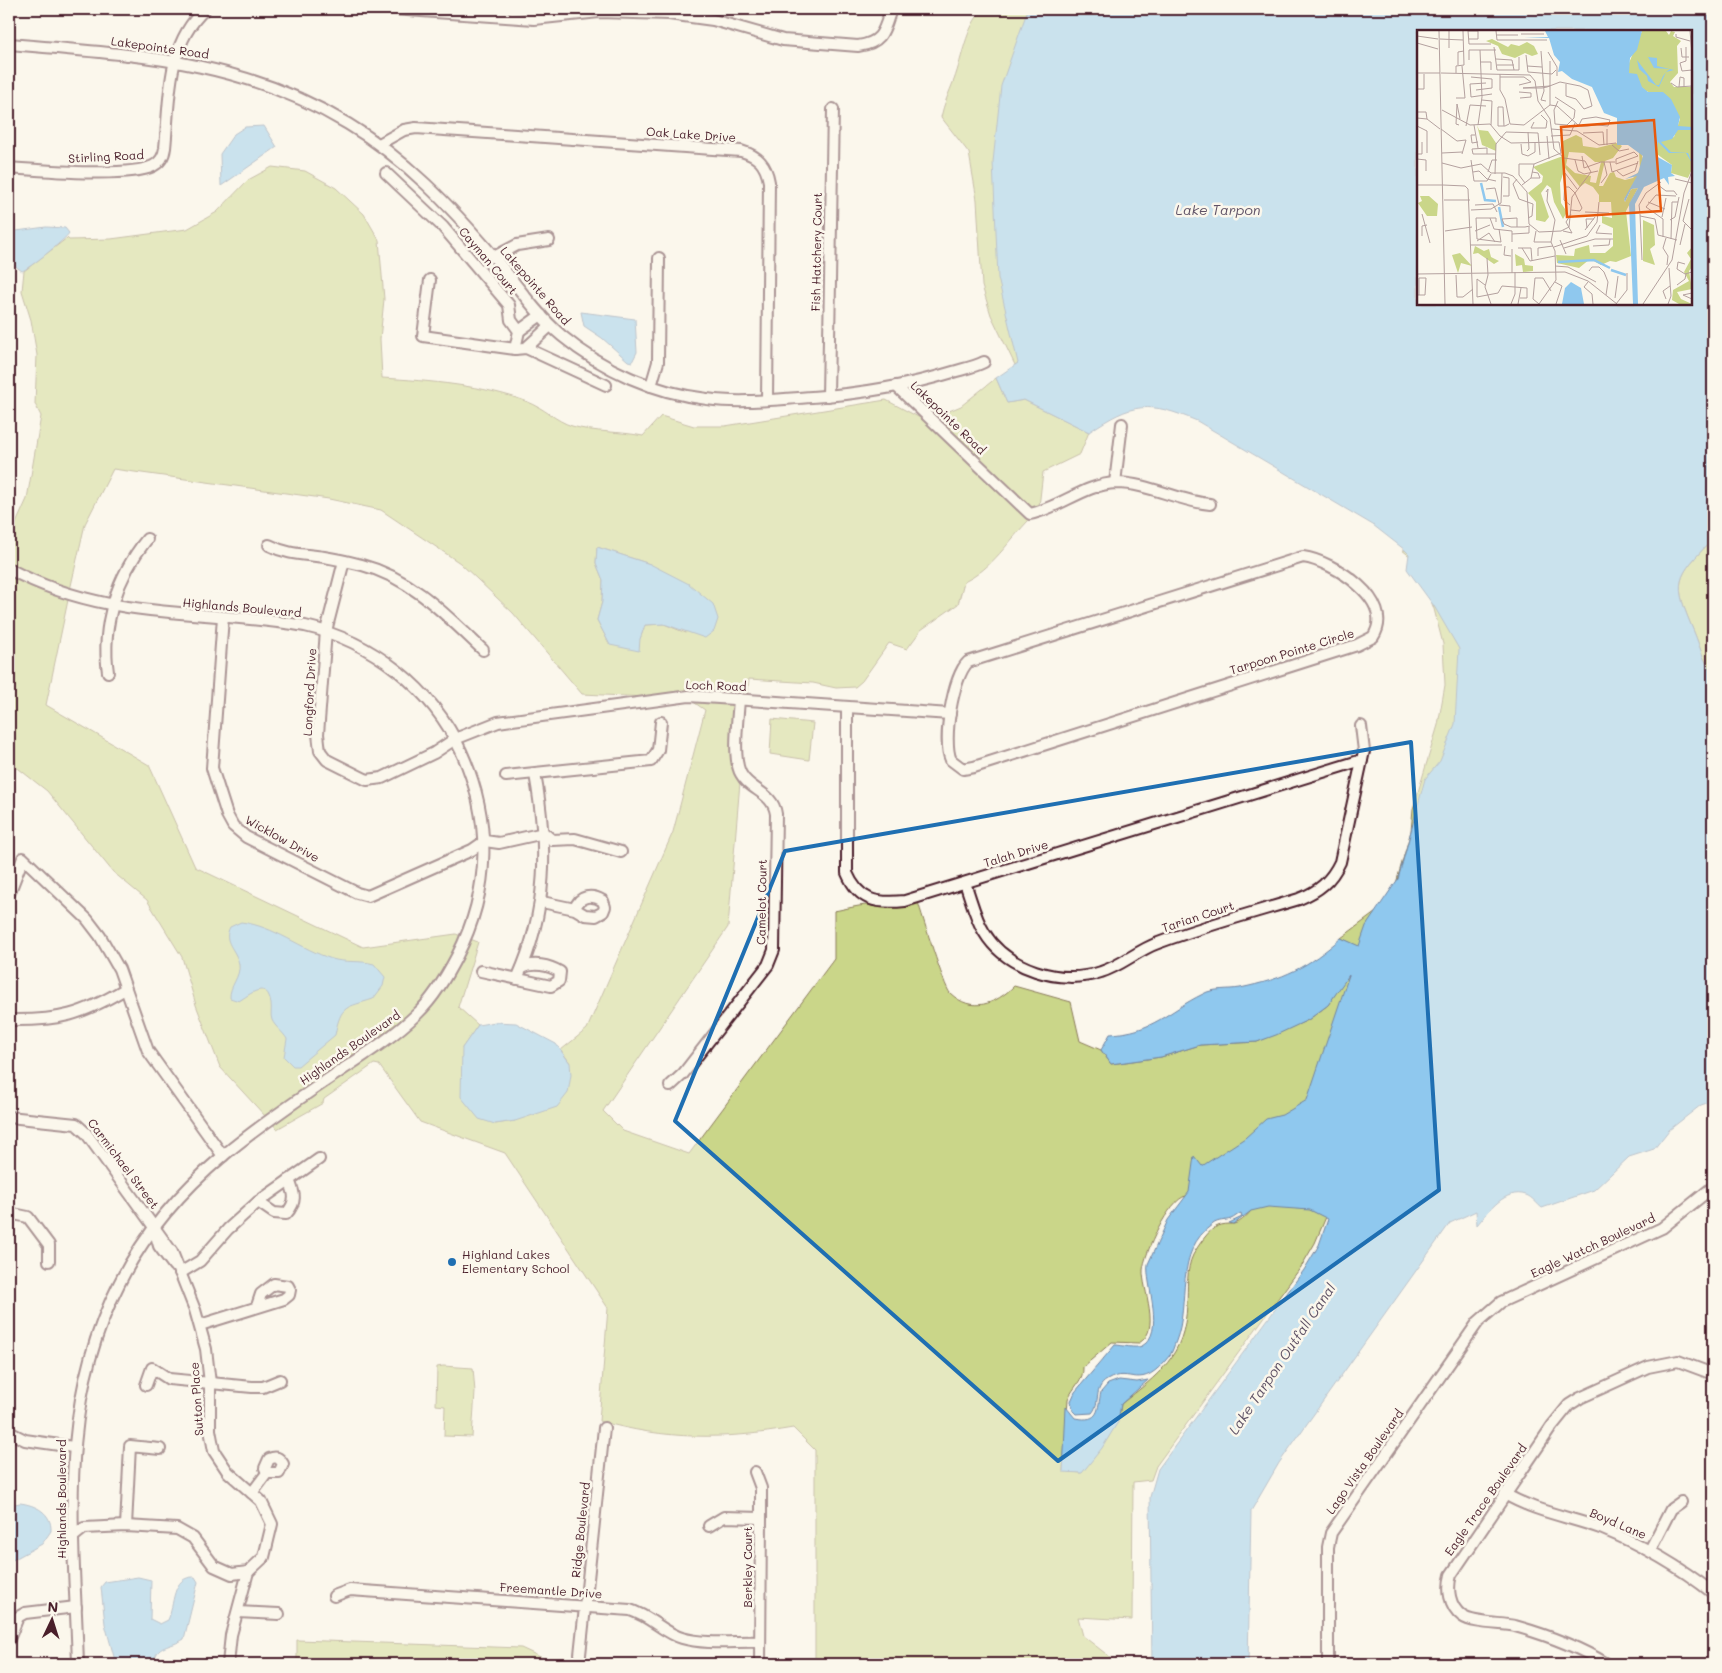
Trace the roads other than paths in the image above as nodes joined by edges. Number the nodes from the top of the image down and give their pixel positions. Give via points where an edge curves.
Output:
1 (205, 9) edge
2 (393, 9) edge
3 (891, 9) edge
4 (9, 44) edge
5 (173, 60) junction
6 (833, 108) dead end
7 (379, 144) junction
8 (9, 168) edge
9 (386, 173) dead end
10 (549, 240) dead end
11 (494, 257) junction
12 (659, 258) dead end
13 (430, 280) dead end
14 (541, 315) junction
15 (550, 326) junction
16 (519, 332) junction
17 (521, 349) junction
18 (984, 362) dead end
19 (606, 385) dead end
20 (651, 386) junction
21 (896, 386) junction
22 (828, 396) junction
23 (767, 400) junction
24 (1122, 424) dead end
25 (1115, 483) junction
26 (1210, 504) dead end
27 (147, 539) dead end
28 (269, 545) dead end
29 (344, 561) junction
30 (9, 569) edge
31 (112, 606) junction
32 (222, 617) junction
33 (326, 631) junction
34 (483, 650) dead end
35 (108, 672) dead end
36 (739, 699) junction
37 (847, 707) junction
38 (950, 714) junction
39 (662, 722) dead end
40 (1361, 726) dead end
41 (456, 739) junction
42 (1362, 760) junction
43 (535, 774) junction
44 (506, 776) dead end
45 (544, 834) junction
46 (485, 841) junction
47 (621, 852) dead end
48 (965, 882) junction
49 (9, 894) edge
50 (542, 902) junction
51 (576, 909) dead end
52 (522, 968) junction
53 (481, 971) dead end
54 (517, 979) junction
55 (125, 989) junction
56 (9, 1020) edge
57 (670, 1086) dead end
58 (9, 1117) edge
59 (223, 1156) junction
60 (319, 1159) dead end
61 (289, 1180) junction
62 (1712, 1189) edge
63 (258, 1202) junction
64 (9, 1213) edge
65 (153, 1227) junction
66 (49, 1261) dead end
67 (180, 1273) junction
68 (1501, 1302) joint
69 (257, 1306) dead end
70 (200, 1325) junction
71 (1713, 1374) edge
72 (280, 1380) dead end
73 (210, 1383) junction
74 (146, 1385) dead end
75 (604, 1428) dead end
76 (9, 1432) edge
77 (73, 1447) junction
78 (160, 1448) dead end
79 (755, 1472) dead end
80 (267, 1473) dead end
81 (252, 1493) junction
82 (1505, 1494) junction
83 (1681, 1502) dead end
84 (761, 1518) junction
85 (126, 1526) junction
86 (709, 1526) dead end
87 (74, 1536) junction
88 (1650, 1550) junction
89 (248, 1572) junction
90 (1713, 1592) edge
91 (334, 1596) dead end
92 (586, 1606) junction
93 (76, 1607) junction
94 (238, 1612) junction
95 (279, 1614) dead end
96 (9, 1639) edge
97 (760, 1642) junction
98 (78, 1664) edge
99 (228, 1664) edge
100 (579, 1664) edge
101 (760, 1664) edge
102 (1328, 1664) edge
103 (1607, 1664) edge

1 - 5 street via 184,34
2 - 3 street via 534,19 599,12 669,14 713,20 783,40 858,46 878,40
4 - 5 street, Lakepointe Road
5 - 7 street, Lakepointe Road via 238,75 282,91 318,107
5 - 8 street, Stirling Road via 165,148 159,162 151,167 116,171
6 - 22 street, Fish Hatchery Court
7 - 11 street, Lakepointe Road via 455,214
7 - 23 street, Oak Lake Drive via 404,130 416,128 741,151 754,155 762,162 769,182
9 - 16 street, Cayman Court via 443,227 509,305
10 - 11 street via 517,245
11 - 14 street, Lakepointe Road
12 - 20 street via 658,362
13 - 17 street via 423,336
14 - 15 street, Lakepointe Road
14 - 16 street
15 - 17 street
15 - 20 street, Lakepointe Road via 596,360
16 - 17 street
17 - 19 street
18 - 21 street
20 - 23 street, Lakepointe Road via 707,399
21 - 22 street, Lakepointe Road
21 - 25 street, Lakepointe Road via 1030,514 1050,509 1084,491
22 - 23 street, Lakepointe Road
24 - 25 street
25 - 26 street, Lakepointe Road
27 - 31 street via 136,553
28 - 29 street via 283,553
29 - 33 street, Longford Drive
29 - 34 street via 382,573 417,591 450,617
30 - 31 street, Highlands Boulevard via 69,595
31 - 32 street, Highlands Boulevard
31 - 35 street via 104,648
32 - 33 street, Highlands Boulevard via 287,623
32 - 46 street, Wicklow Drive via 212,768 233,826 246,837 368,896 472,850
33 - 41 street, Highlands Boulevard via 372,653 404,676 437,711
33 - 41 street, Longford Drive via 318,734 320,751 327,760 367,780 382,778
36 - 37 street, Loch Road
36 - 41 street, Loch Road via 694,696 551,714 498,722
36 - 57 street, Camelot Court via 738,767 744,779 772,801 776,814 774,950 768,965 683,1074
37 - 38 street, Loch Road
37 - 48 street, Talah Drive via 846,858 847,873 858,892 889,903
38 - 38 street, Tarpoon Pointe Circle via 947,745 951,760 964,769 974,767 1357,646 1373,637 1379,622 1375,607 1360,585 1333,568 1303,557 976,658 963,667
39 - 43 street via 658,750 651,761
40 - 42 street, Tarian Court
41 - 46 street, Highlands Boulevard via 475,787
42 - 48 street, Talah Drive
42 - 48 street, Tarian Court via 1340,862 1326,884 1299,899 1156,944 1102,972 1066,977 1022,966 1006,957 984,933
43 - 44 street
43 - 45 street
45 - 46 street via 499,843
45 - 47 street via 552,840 575,839
45 - 50 street
46 - 59 street, Highlands Boulevard via 482,878 471,925 450,969 427,1003 393,1035
49 - 55 street via 23,858 87,919 119,969
50 - 51 street
50 - 52 street
52 - 54 street
52 - 54 street via 530,963 554,968 560,972 559,981 550,986
53 - 54 street
55 - 56 street via 82,1012 59,1019
55 - 59 street via 148,1051
58 - 65 street, Carmichael Street via 76,1124 86,1133
59 - 65 street, Highlands Boulevard
60 - 61 street
61 - 63 street
61 - 63 street via 295,1201 286,1214 274,1213
62 - 68 street, Eagle Watch Boulevard via 1662,1228
63 - 67 street via 200,1261
64 - 66 street via 28,1218 49,1245
65 - 67 street, Sutton Place via 172,1252
65 - 77 street, Highlands Boulevard via 120,1282 99,1329 80,1397
67 - 70 street, Sutton Place
68 - 102 street, Lago Vista Boulevard via 1478,1322 1332,1533 1328,1547
69 - 70 street
70 - 73 street, Sutton Place
71 - 82 street, Eagle Trace Boulevard via 1678,1361 1663,1363 1580,1398 1569,1405 1552,1426
72 - 73 street via 263,1387
73 - 74 street via 169,1379 152,1368
73 - 81 street, Sutton Place via 210,1430 214,1451 228,1472
75 - 92 street, Ridge Boulevard
76 - 77 street via 36,1442
77 - 87 street, Highlands Boulevard
78 - 85 street via 130,1446
79 - 84 street, Berkley Court via 761,1488
80 - 81 street
81 - 89 street, Sutton Place via 261,1501 272,1524 264,1557
82 - 88 street, Boyd Lane via 1516,1501 1603,1530
82 - 103 street, Eagle Trace Boulevard via 1451,1575 1448,1594 1458,1612 1466,1618 1514,1626 1558,1640
83 - 88 street via 1671,1509
84 - 86 street via 724,1517
84 - 97 street, Berkley Court
85 - 87 street via 81,1528
85 - 89 street via 177,1529 192,1538 214,1566 232,1574
87 - 93 street, Highlands Boulevard
88 - 90 street, Boyd Lane
89 - 94 street
91 - 92 street, Freemantle Drive via 350,1590
92 - 97 street, Freemantle Drive via 644,1614 680,1638
92 - 100 street, Ridge Boulevard
93 - 96 street via 25,1613 18,1617
93 - 98 street, Highlands Boulevard
94 - 95 street
94 - 99 street
97 - 101 street, Berkley Court

